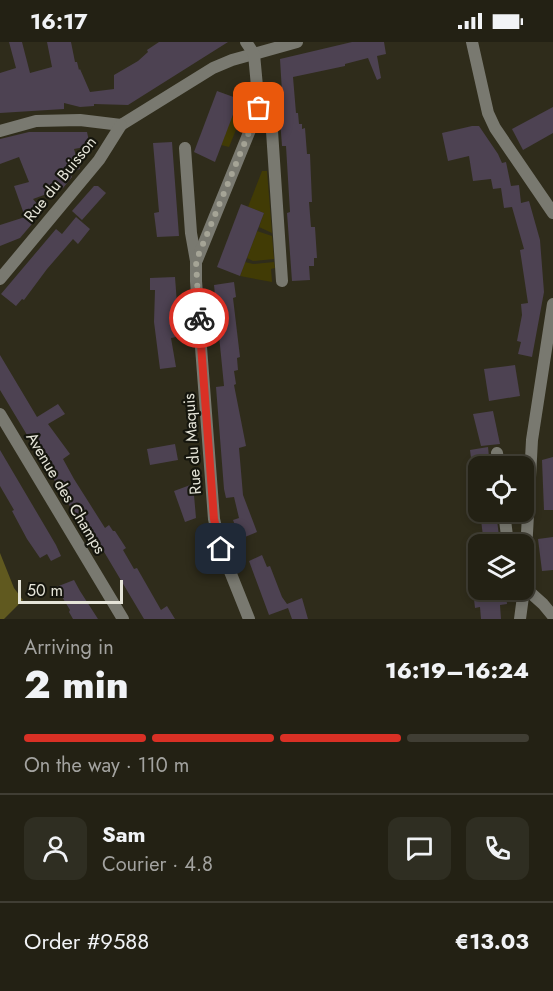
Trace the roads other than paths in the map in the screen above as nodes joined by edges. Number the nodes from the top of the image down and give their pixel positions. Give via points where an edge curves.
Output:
1 (246, 42) edge
2 (297, 42) edge
3 (472, 42) edge
4 (254, 54) junction
5 (259, 108) junction
6 (121, 125) junction
7 (0, 131) edge
8 (185, 148) dead end
9 (553, 213) edge
10 (196, 261) junction
11 (0, 279) edge
12 (282, 281) dead end
13 (553, 304) edge
14 (0, 414) edge
15 (497, 453) dead end
16 (497, 456) edge
17 (527, 534) edge
18 (534, 596) edge
19 (522, 600) edge
20 (553, 616) edge
21 (123, 619) edge
22 (249, 619) edge
23 (520, 619) edge

1 - 4 street
2 - 4 street
3 - 9 street via 495,128
4 - 5 street, Rue du Maquis
4 - 6 street via 213,68
5 - 10 street, Rue du Maquis
5 - 12 street, Rue du Maquis via 272,131
6 - 7 street via 80,120 36,121
6 - 11 street, Rue du Buisson via 99,160
8 - 10 street, Rue du Maquis
10 - 22 street, Rue du Maquis via 214,519 221,549
13 - 17 street via 532,440
14 - 21 street, Avenue des Champs
15 - 16 street
18 - 20 street
19 - 23 street

